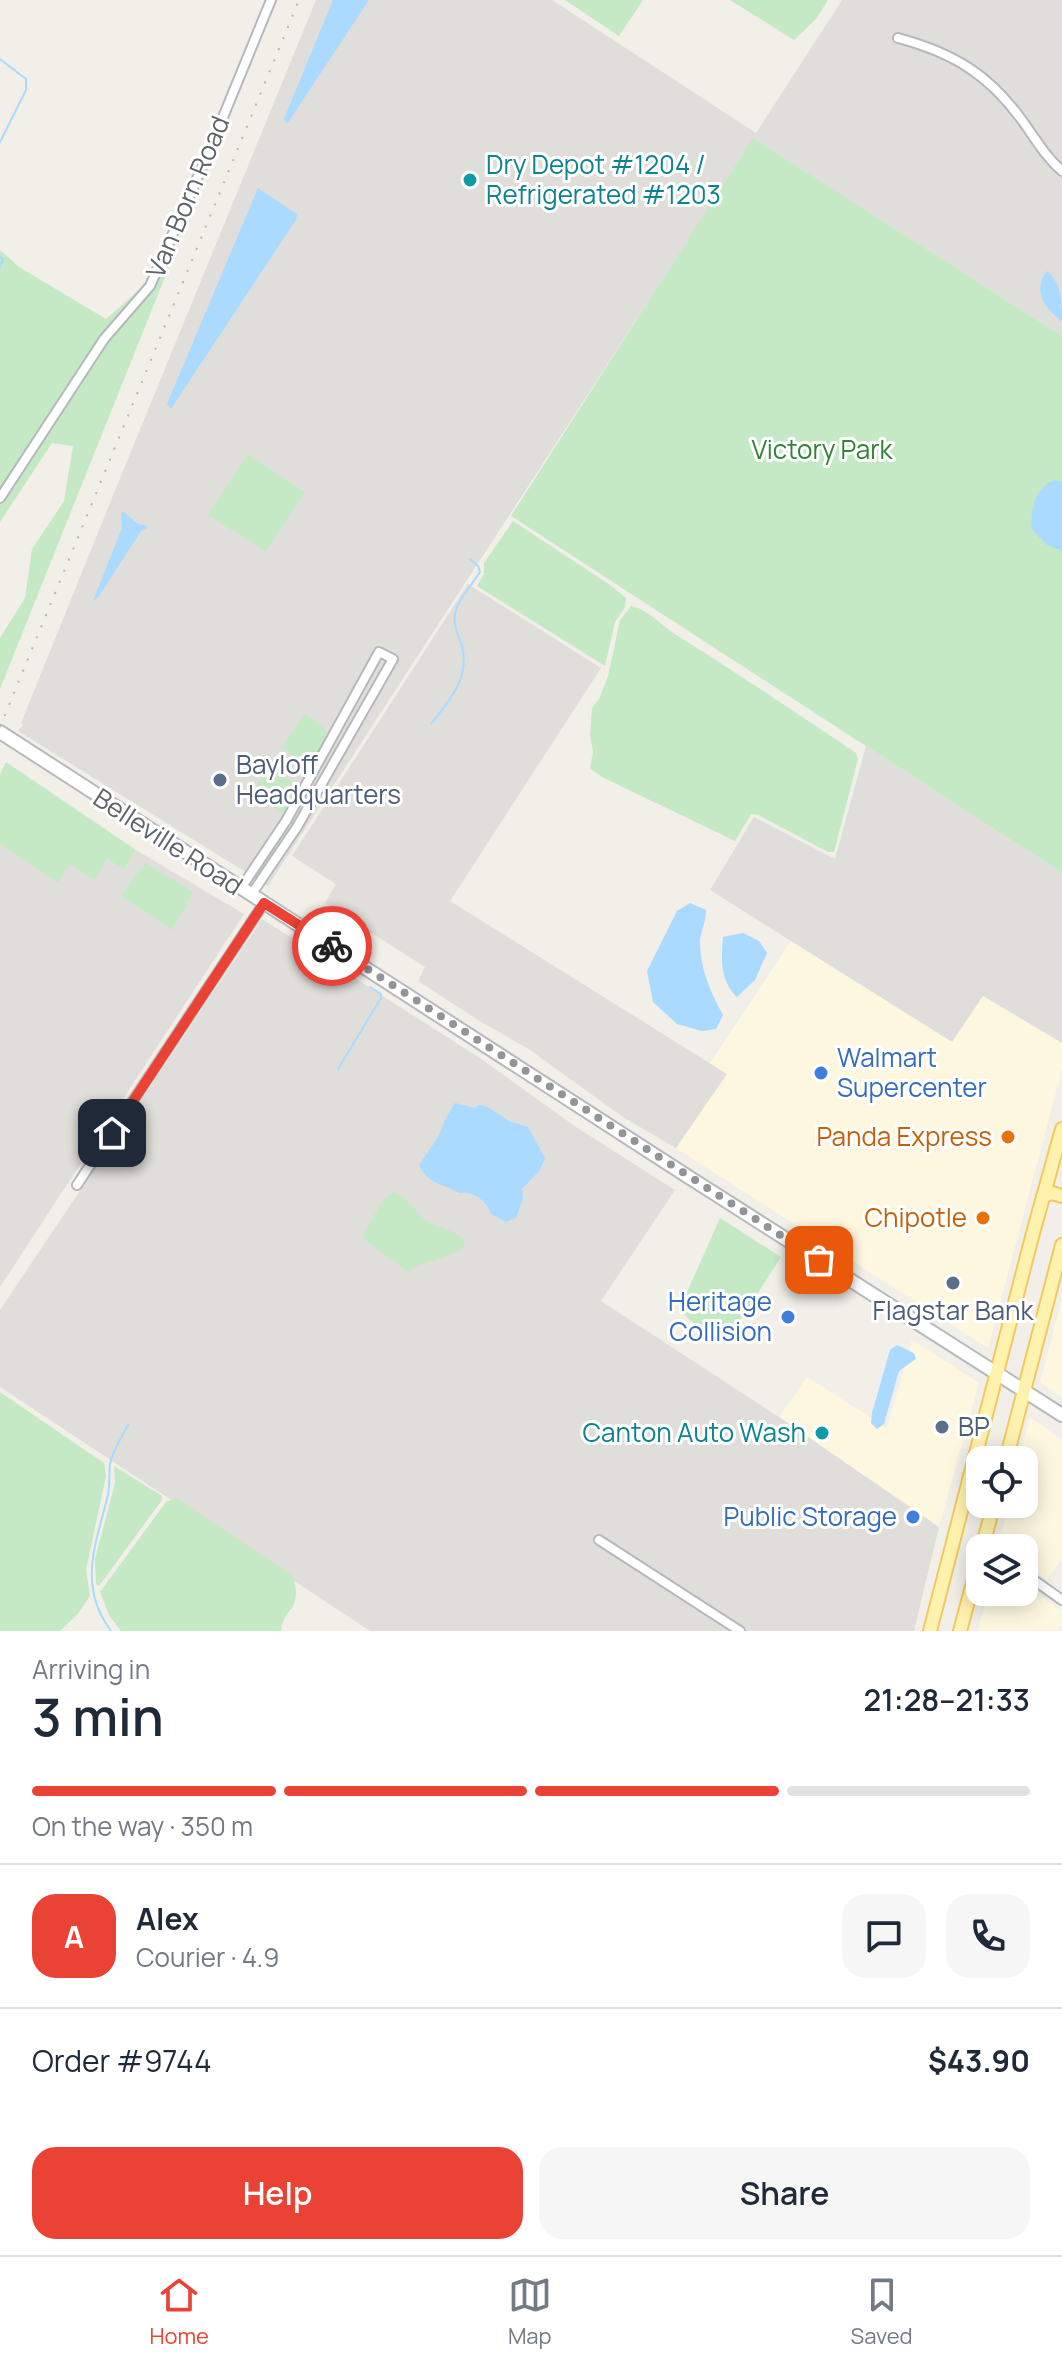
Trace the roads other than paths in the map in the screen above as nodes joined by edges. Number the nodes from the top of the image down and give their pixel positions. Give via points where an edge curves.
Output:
1 (271, 0) edge
2 (898, 38) dead end
3 (1062, 171) edge
4 (0, 498) edge
5 (340, 724) junction
6 (352, 730) junction
7 (0, 732) edge
8 (309, 779) junction
9 (320, 785) junction
10 (286, 821) junction
11 (297, 827) junction
12 (246, 891) junction
13 (264, 903) junction
14 (1062, 1129) edge
15 (77, 1185) dead end
16 (1043, 1196) junction
17 (1062, 1196) edge
18 (1062, 1245) edge
19 (996, 1373) junction
20 (1024, 1391) junction
21 (1062, 1415) edge
22 (1010, 1446) edge
23 (599, 1540) dead end
24 (1038, 1583) edge
25 (1062, 1600) edge
26 (967, 1606) edge
27 (933, 1628) edge
28 (740, 1631) edge
29 (960, 1631) edge

1 - 4 street, Van Born Road via 150,286 104,339
2 - 3 street via 946,53 990,83
5 - 6 street
5 - 6 street via 379,652 393,659
5 - 8 street
6 - 9 street
7 - 12 main road, Belleville Road
8 - 9 street
8 - 10 street
9 - 11 street
10 - 11 street
10 - 12 street
11 - 12 street
12 - 13 main road, Belleville Road
13 - 15 street
13 - 19 main road, Belleville Road
14 - 16 main road
16 - 17 main road
16 - 19 main road
18 - 20 main road
19 - 20 main road, Belleville Road
19 - 27 main road
20 - 21 main road, Belleville Road
20 - 22 main road
23 - 28 street
24 - 25 street
26 - 29 main road

